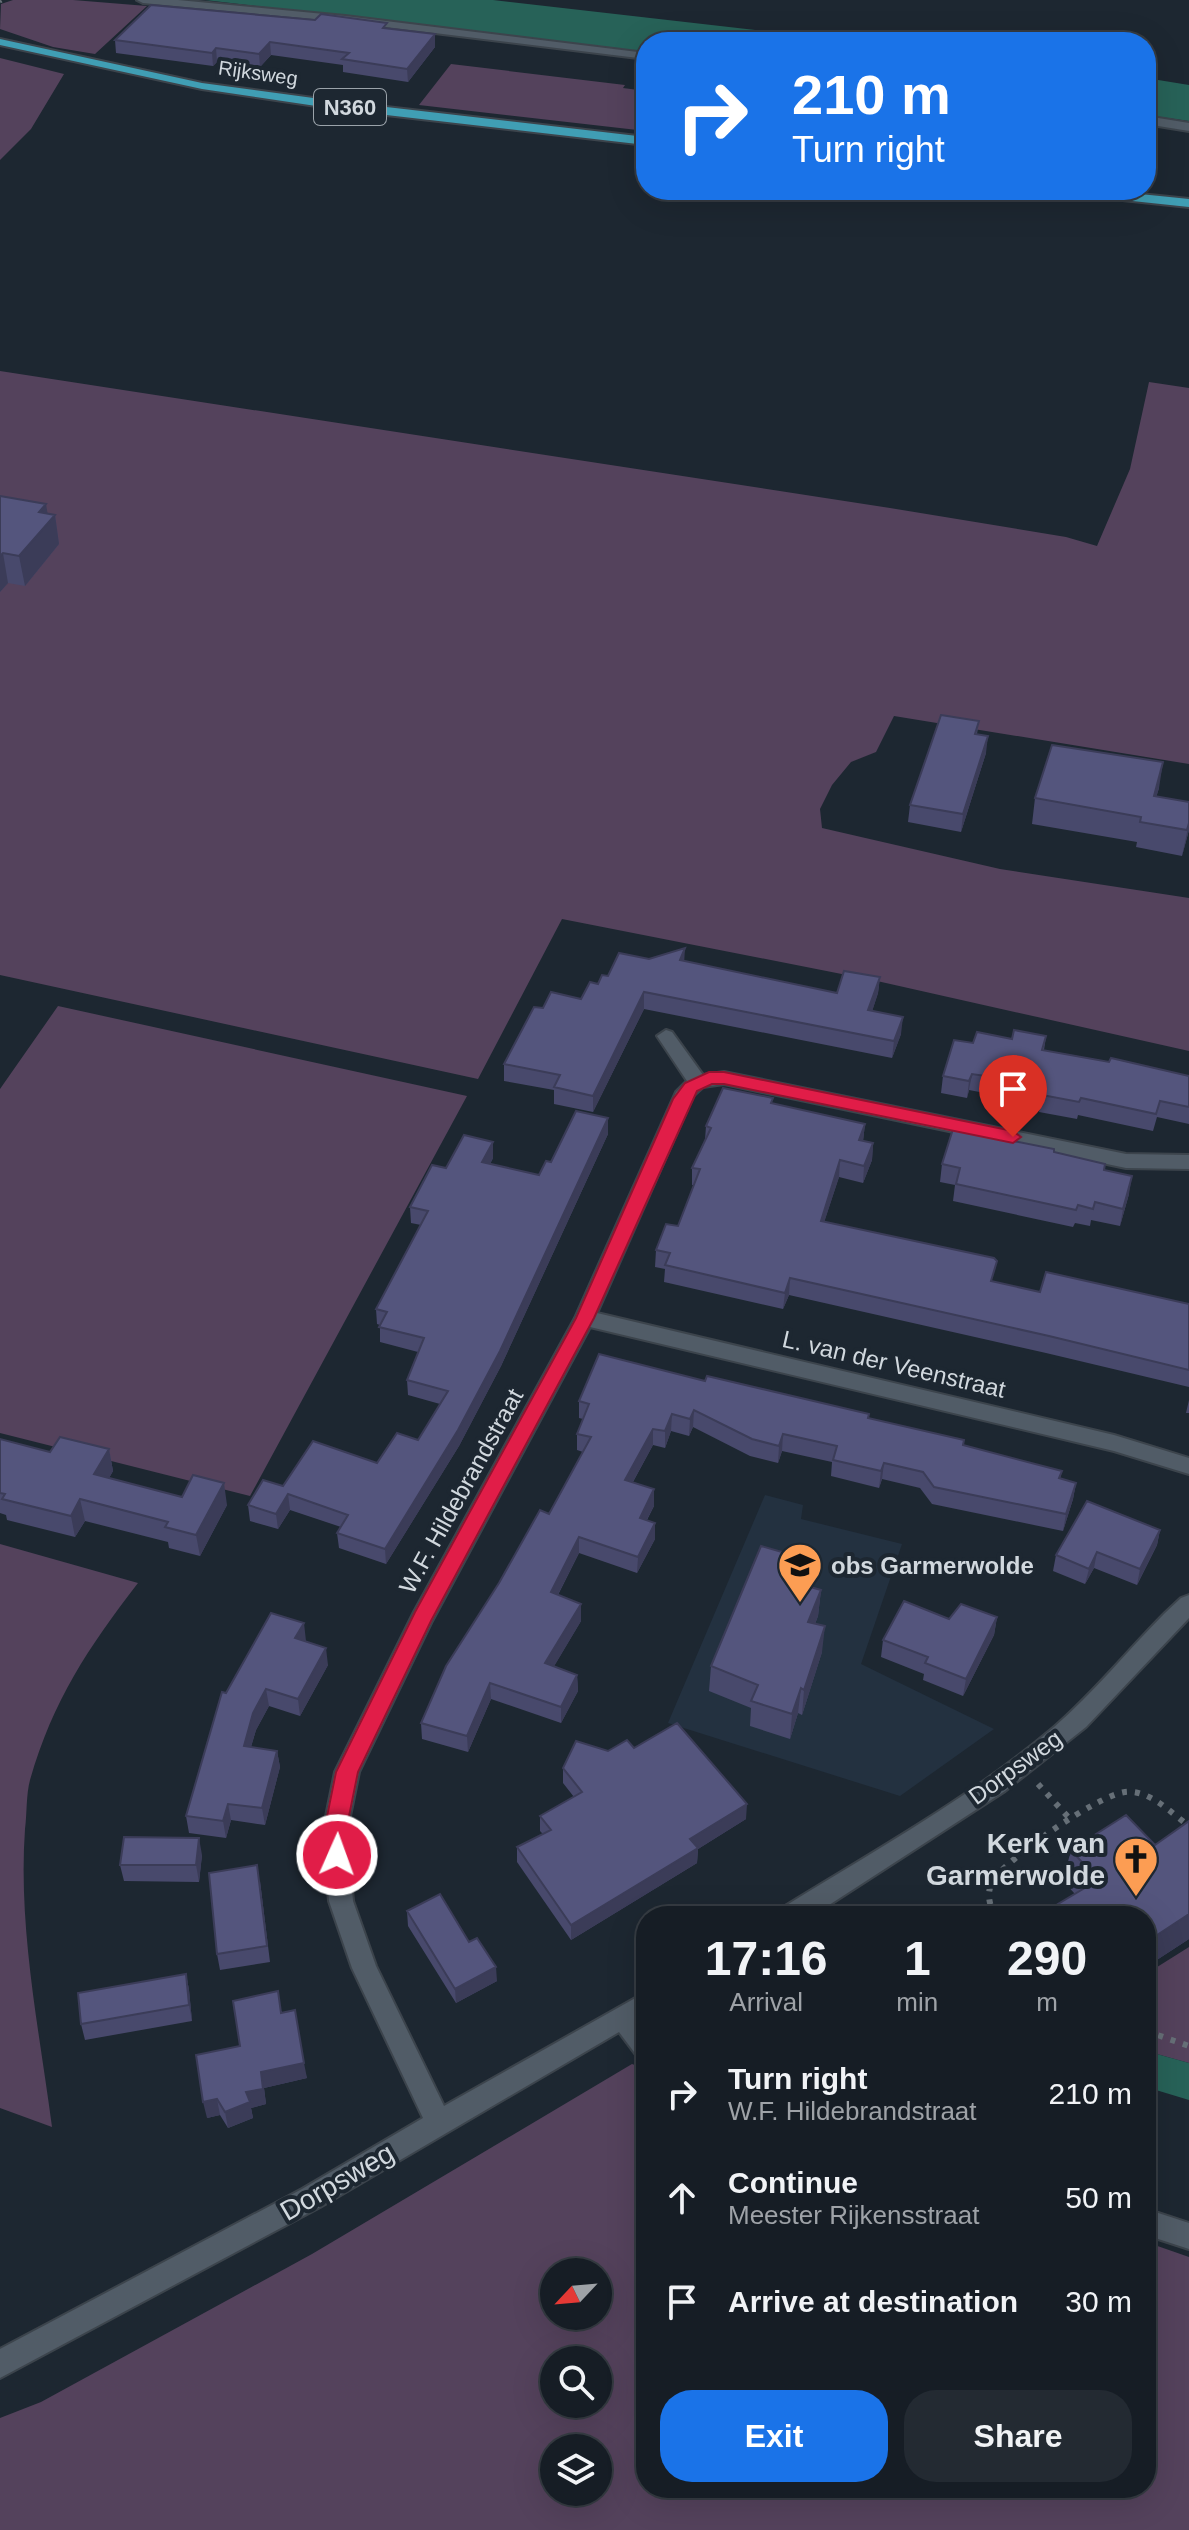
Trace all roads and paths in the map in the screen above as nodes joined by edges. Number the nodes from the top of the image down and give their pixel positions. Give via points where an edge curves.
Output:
1 (143, 0) edge
2 (0, 34) edge
3 (0, 42) edge
4 (57, 55) junction
5 (636, 55) edge
6 (1156, 122) edge
7 (1189, 127) edge
8 (636, 140) edge
9 (1156, 200) edge
10 (1189, 203) edge
11 (666, 1036) dead end
12 (698, 1082) junction
13 (1189, 1162) edge
14 (585, 1318) junction
15 (1189, 1466) edge
16 (1184, 1614) edge
17 (1021, 1766) junction
18 (1070, 1819) junction
19 (1189, 1826) edge
20 (806, 1906) edge
21 (991, 1906) edge
22 (636, 2009) edge
23 (623, 2017) junction
24 (1156, 2034) edge
25 (636, 2035) edge
26 (1189, 2046) edge
27 (439, 2123) junction
28 (1156, 2225) edge
29 (1189, 2236) edge
30 (12, 2359) edge

1 - 5 street
2 - 4 main road, Rijksweg / N360
3 - 4 main road, Rijksweg / N360
4 - 8 main road, Rijksweg / N360 via 202,86
6 - 7 street
9 - 10 main road
11 - 12 street
12 - 13 street via 724,1078 1126,1161
12 - 14 street, W.F. Hildebrandstraat via 682,1099
14 - 15 street, L. van der Veenstraat via 1114,1443
14 - 27 street, W.F. Hildebrandstraat via 422,1618 347,1772 335,1831 341,1901 359,1955
16 - 17 street, Dorpsweg via 1063,1733
17 - 18 path
17 - 20 street, Dorpsweg
18 - 19 path via 1116,1794 1137,1793
18 - 21 path via 993,1882
22 - 23 street, Dorpsweg
23 - 25 street
23 - 27 street, Dorpsweg
24 - 26 path
27 - 30 street, Dorpsweg via 299,2205
28 - 29 street

